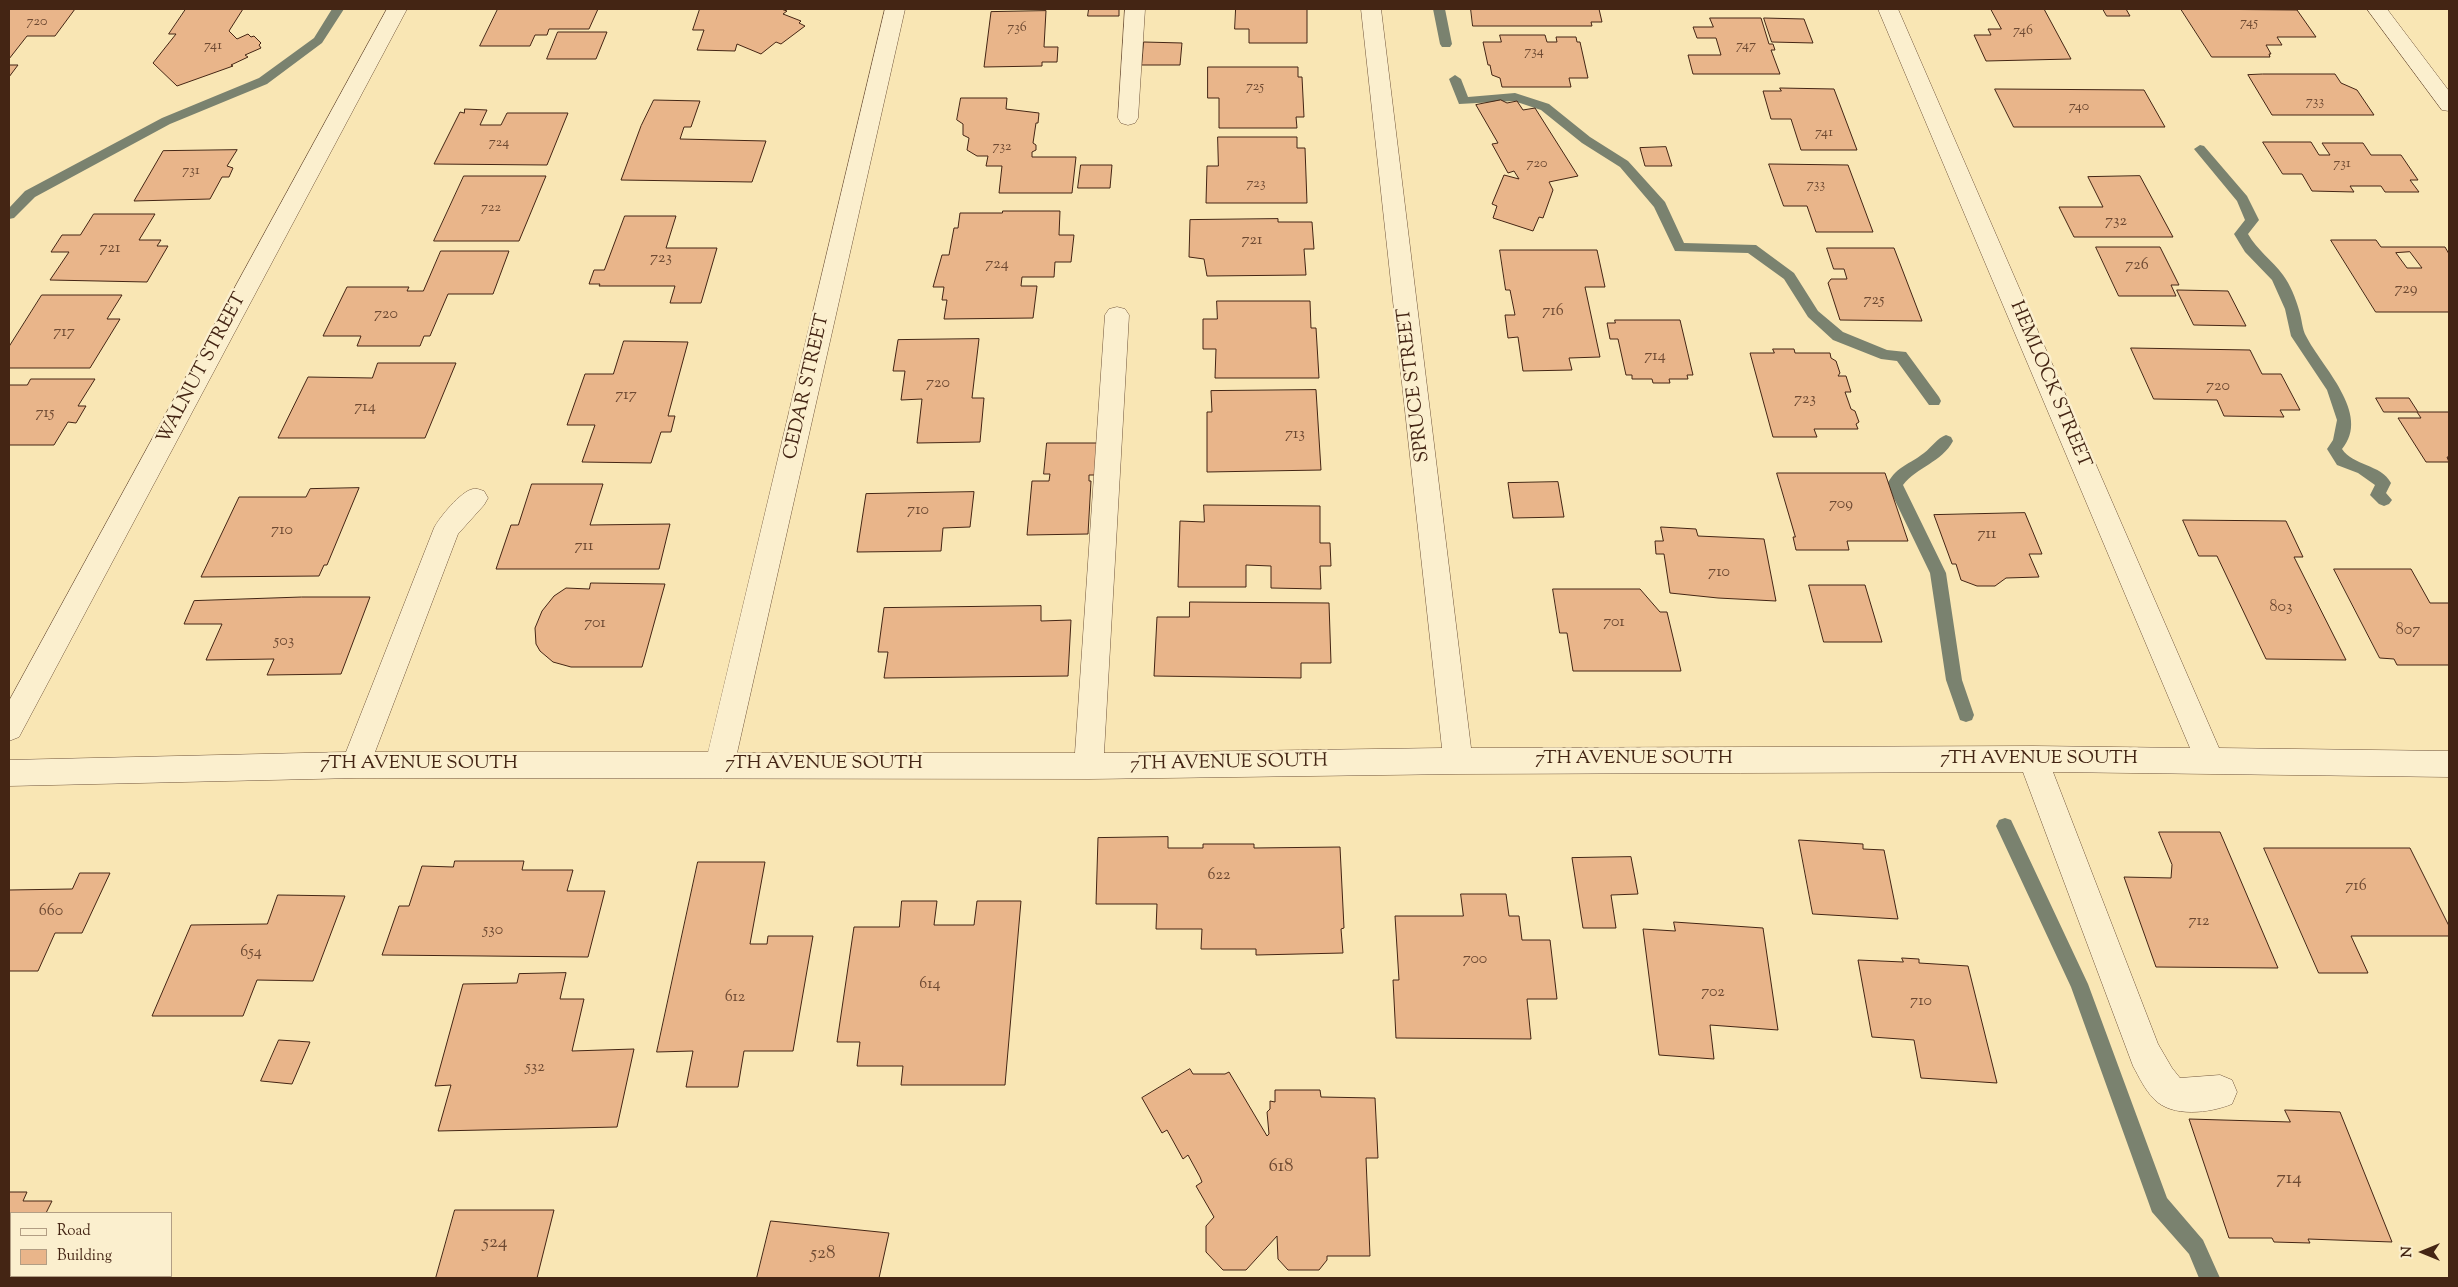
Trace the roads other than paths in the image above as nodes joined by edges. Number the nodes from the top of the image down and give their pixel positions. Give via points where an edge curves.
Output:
1 (397, 9) edge
2 (895, 9) edge
3 (1135, 9) edge
4 (1371, 9) edge
5 (1888, 9) edge
6 (2376, 9) edge
7 (2449, 105) edge
8 (1128, 118) dead end
9 (1117, 315) dead end
10 (475, 498) dead end
11 (9, 728) edge
12 (2033, 760) junction
13 (1458, 761) junction
14 (2210, 762) junction
15 (720, 764) junction
16 (2449, 764) edge
17 (356, 765) junction
18 (1089, 766) junction
19 (9, 773) edge
20 (2220, 1092) dead end

1 - 11 street, WALNUT STREET
2 - 15 street, CEDAR STREET
3 - 8 street
4 - 13 street, SPRUCE STREET
5 - 14 street, HEMLOCK STREET
6 - 7 street
9 - 18 street
10 - 17 street via 447,528
12 - 13 street, 7TH AVENUE SOUTH
12 - 14 street, 7TH AVENUE SOUTH
12 - 20 street via 2145,1054 2163,1087 2179,1096
13 - 18 street, 7TH AVENUE SOUTH
14 - 16 street, 7TH AVENUE SOUTH
15 - 17 street, 7TH AVENUE SOUTH
15 - 18 street, 7TH AVENUE SOUTH
17 - 19 street, 7TH AVENUE SOUTH

